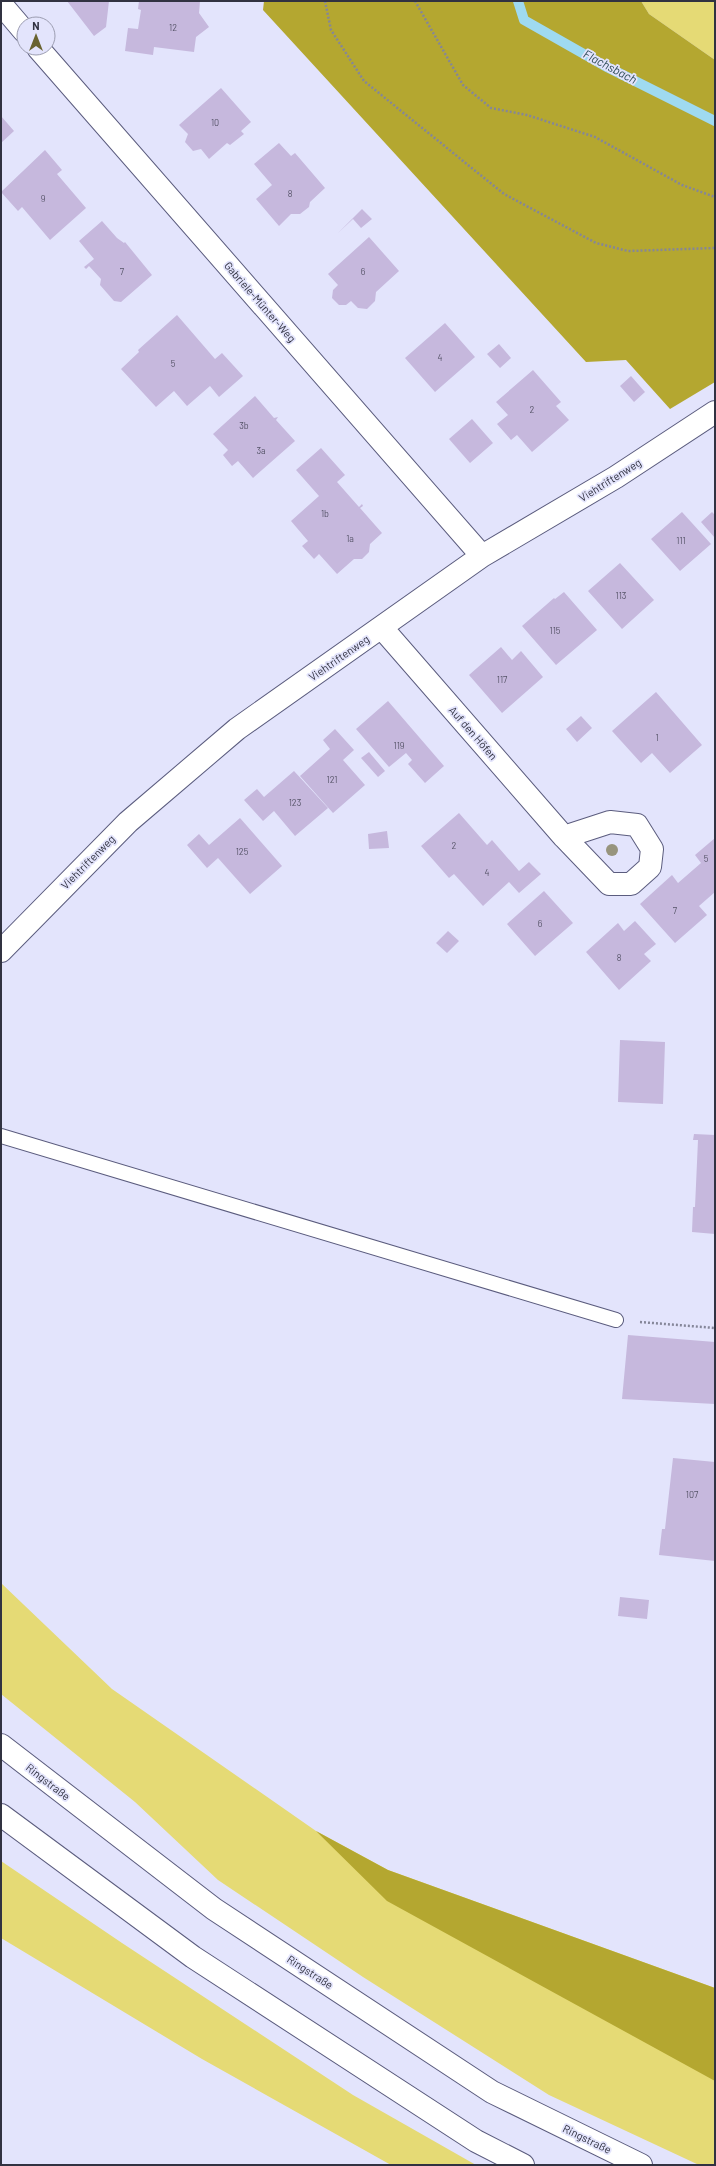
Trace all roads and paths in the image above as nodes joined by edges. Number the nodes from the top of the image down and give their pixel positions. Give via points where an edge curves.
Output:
1 (325, 1) edge
2 (415, 1) edge
3 (1, 4) edge
4 (16, 22) edge
5 (45, 56) edge
6 (715, 197) edge
7 (715, 248) edge
8 (715, 412) edge
9 (482, 556) junction
10 (382, 628) junction
11 (564, 838) dead end
12 (1, 952) edge
13 (1, 1136) edge
14 (616, 1320) joint
15 (715, 1328) edge
16 (1, 1745) edge
17 (1, 1815) edge
18 (524, 2165) edge
19 (641, 2165) edge

1 - 7 path via 331,30 364,81 504,194 596,243 628,251
2 - 6 path via 463,85 491,108 527,115 595,137 682,186
3 - 4 main road
5 - 9 main road, Gabriele-Münter-Weg
8 - 9 main road, Viehtriftenweg via 616,477
9 - 10 main road, Viehtriftenweg
10 - 11 main road, Auf den Höfen
10 - 12 main road, Viehtriftenweg via 237,729 128,822
13 - 14 lane
14 - 15 path
16 - 19 main road, Ringstraße via 214,1909 492,2092
17 - 18 main road via 193,1957 476,2141

